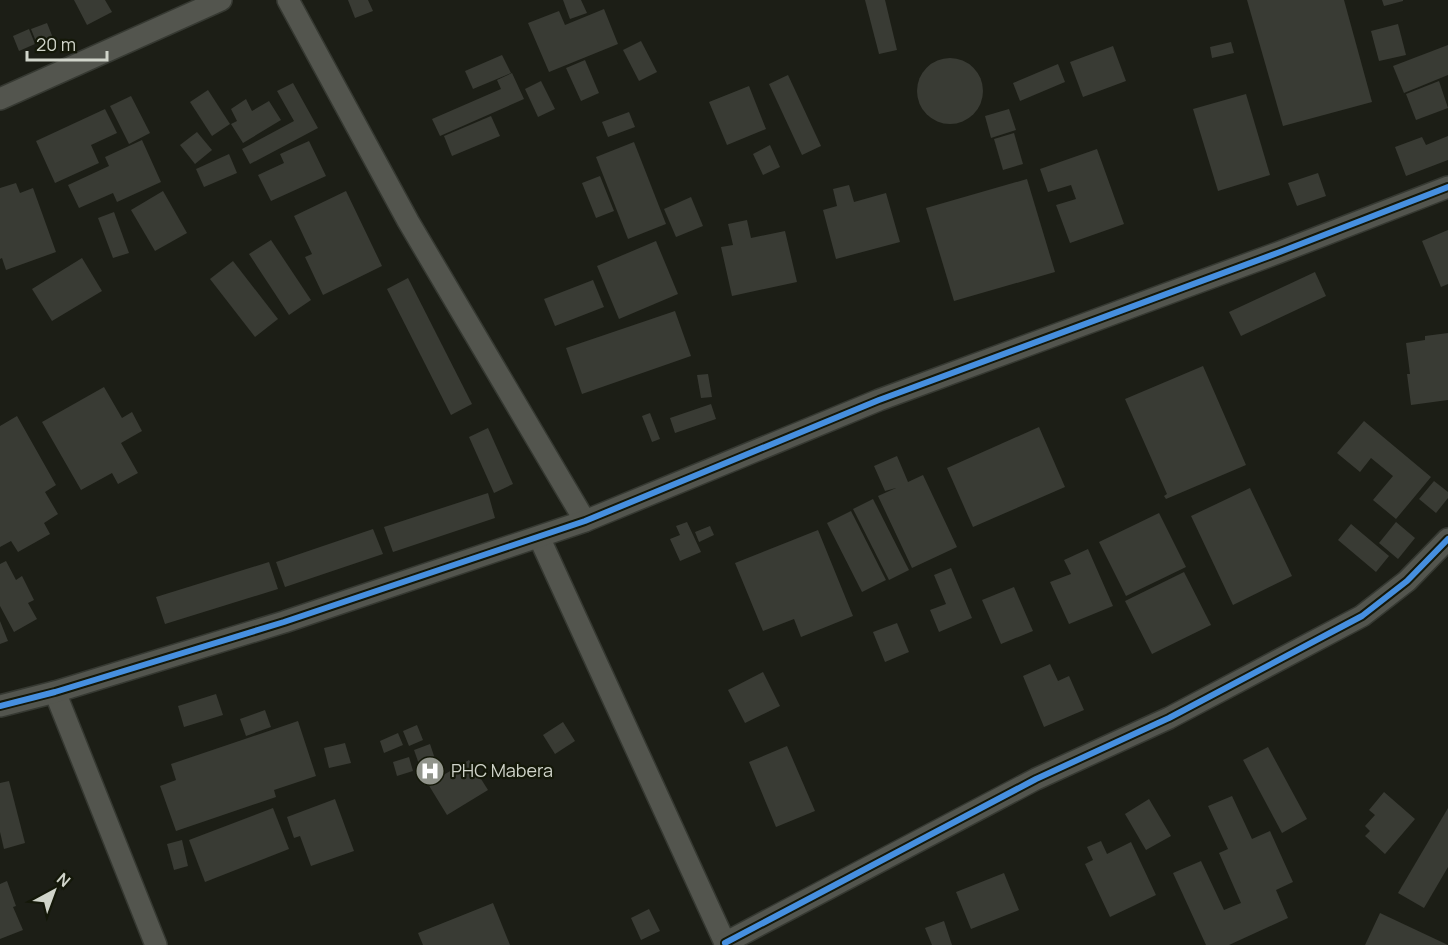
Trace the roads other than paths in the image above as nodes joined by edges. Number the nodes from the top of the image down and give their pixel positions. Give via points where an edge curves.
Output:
1 (221, 0) edge
2 (288, 0) edge
3 (0, 99) edge
4 (1448, 187) edge
5 (585, 521) junction
6 (539, 537) junction
7 (1448, 539) edge
8 (55, 692) junction
9 (0, 706) edge
10 (726, 944) edge
11 (156, 945) edge

1 - 3 street
2 - 5 street via 408,221
4 - 5 street via 879,400
5 - 6 street
6 - 8 street via 284,622
6 - 10 street
7 - 10 street via 1407,581 1362,616 1169,718 1036,779
8 - 9 street
8 - 11 street

